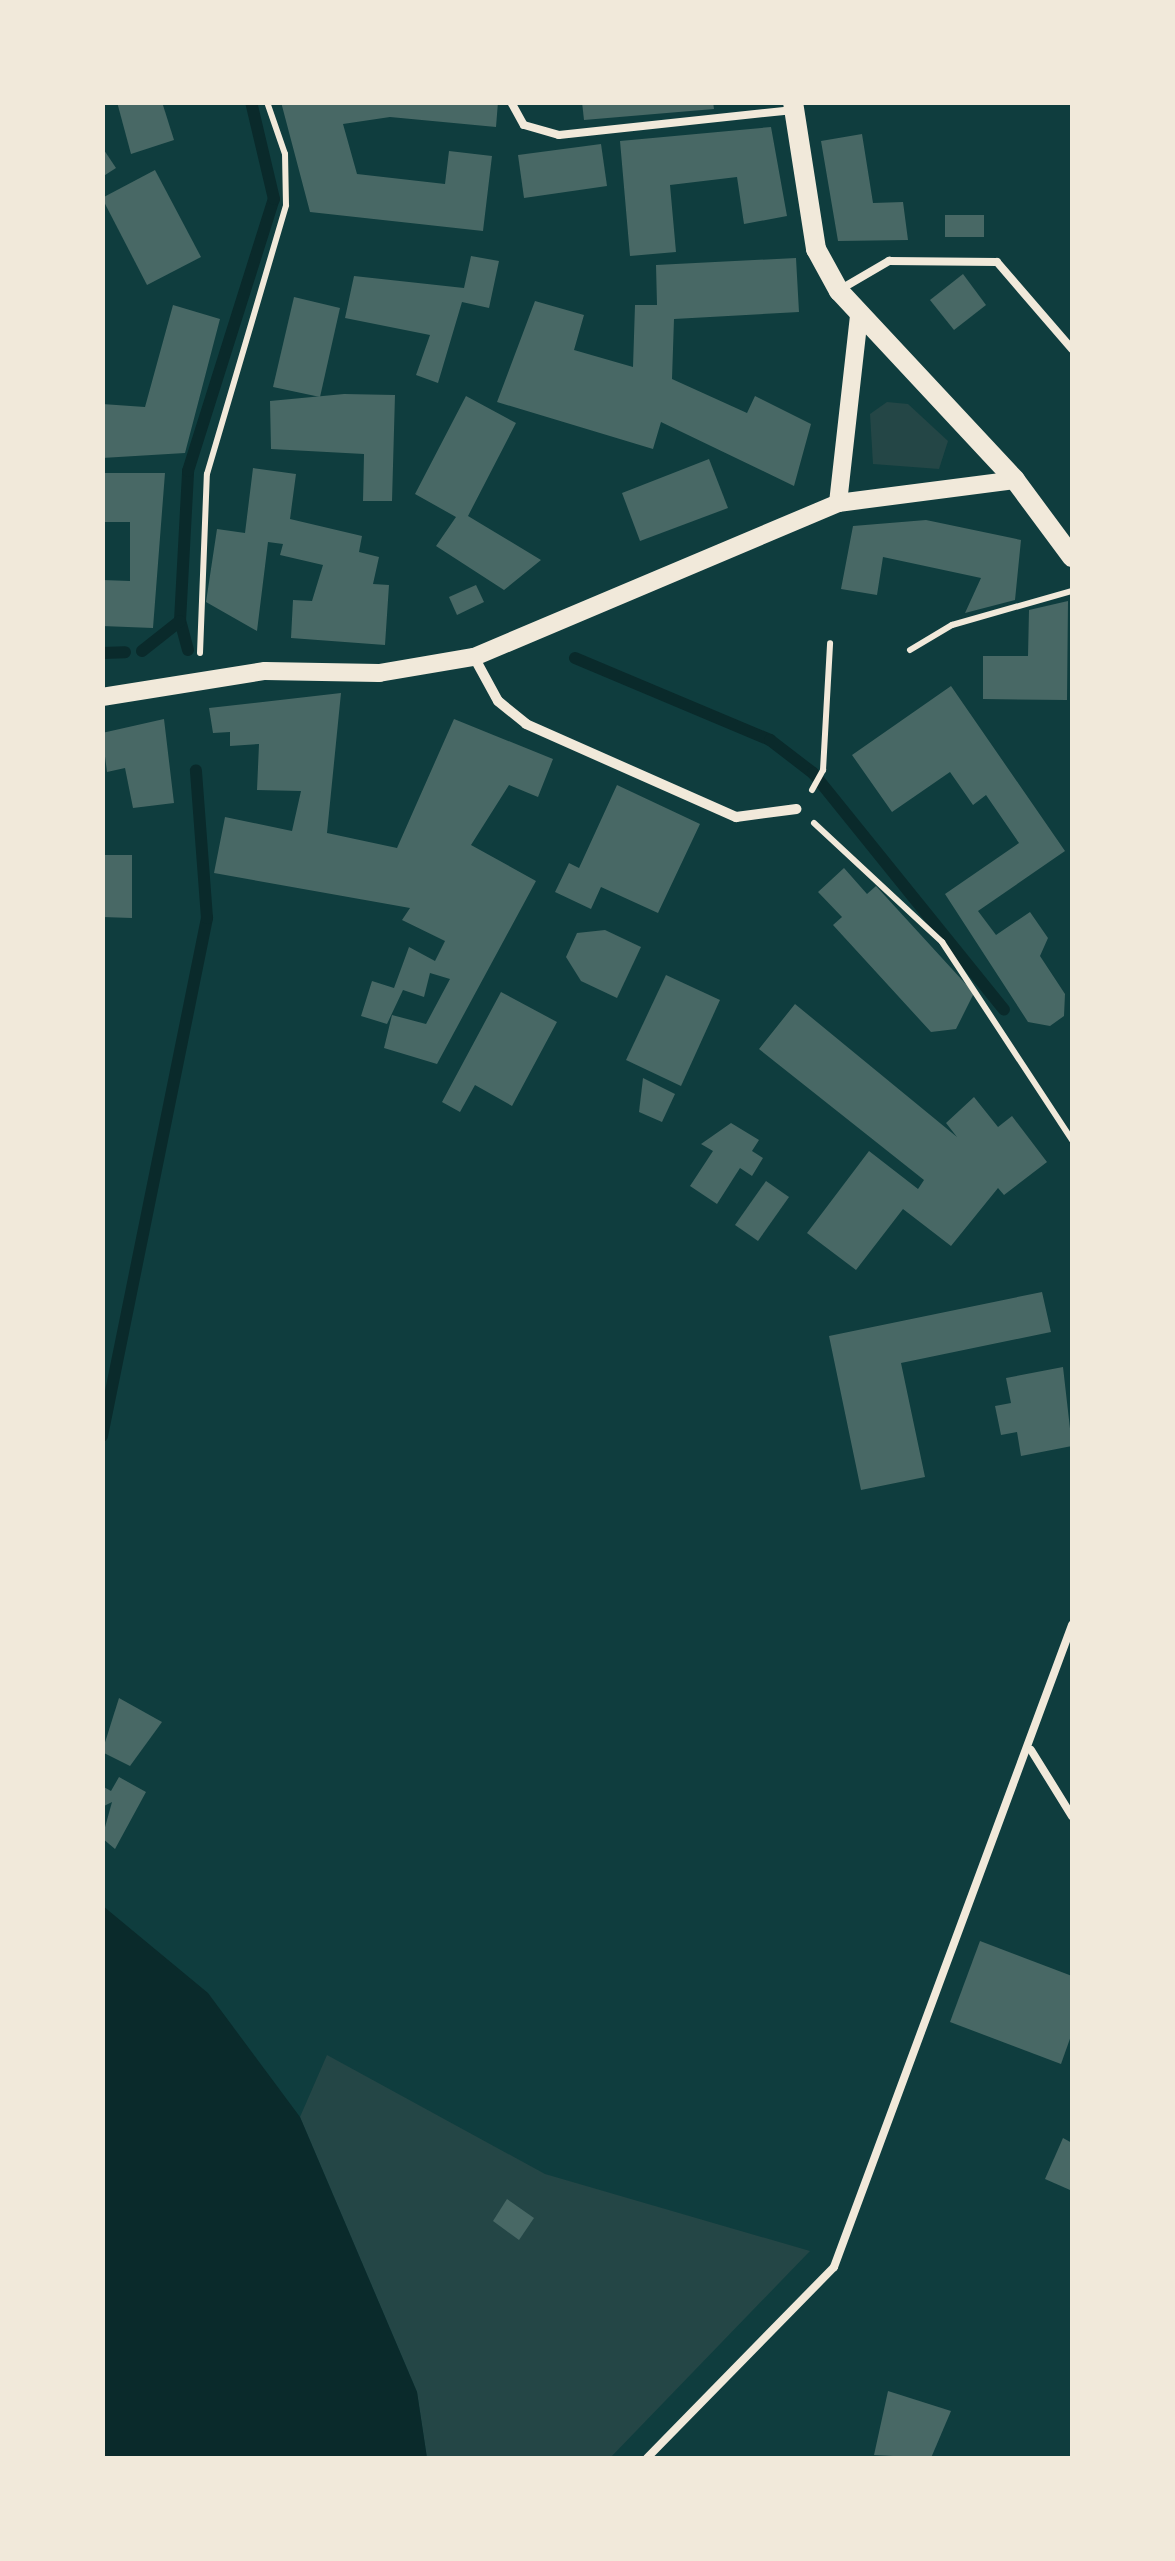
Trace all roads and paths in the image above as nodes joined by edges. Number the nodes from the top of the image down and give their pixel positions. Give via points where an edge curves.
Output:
1 (266, 102) edge
2 (512, 102) edge
3 (793, 106) edge
4 (838, 291) junction
5 (859, 315) junction
6 (1072, 348) edge
7 (1015, 480) junction
8 (838, 503) junction
9 (1071, 550) edge
10 (1072, 590) edge
11 (830, 643) dead end
12 (910, 650) dead end
13 (474, 657) junction
14 (200, 680) junction
15 (102, 697) edge
16 (810, 793) dead end
17 (796, 809) joint
18 (1072, 1140) edge
19 (1072, 1625) edge
20 (1030, 1750) junction
21 (1072, 1816) edge
22 (647, 2458) edge

1 - 14 path via 285,154 286,206 207,474
2 - 3 lane via 524,124 559,135
3 - 4 main road via 816,248
4 - 5 main road
4 - 6 lane via 890,260 997,262
5 - 7 main road
5 - 8 street
7 - 8 street
7 - 9 main road
8 - 13 street
10 - 12 path via 952,625
11 - 16 path via 823,770
13 - 14 street via 379,673
13 - 17 street via 498,701 526,724 736,816
14 - 15 street
17 - 18 path via 942,942
19 - 20 lane
20 - 21 lane
20 - 22 lane via 834,2267

